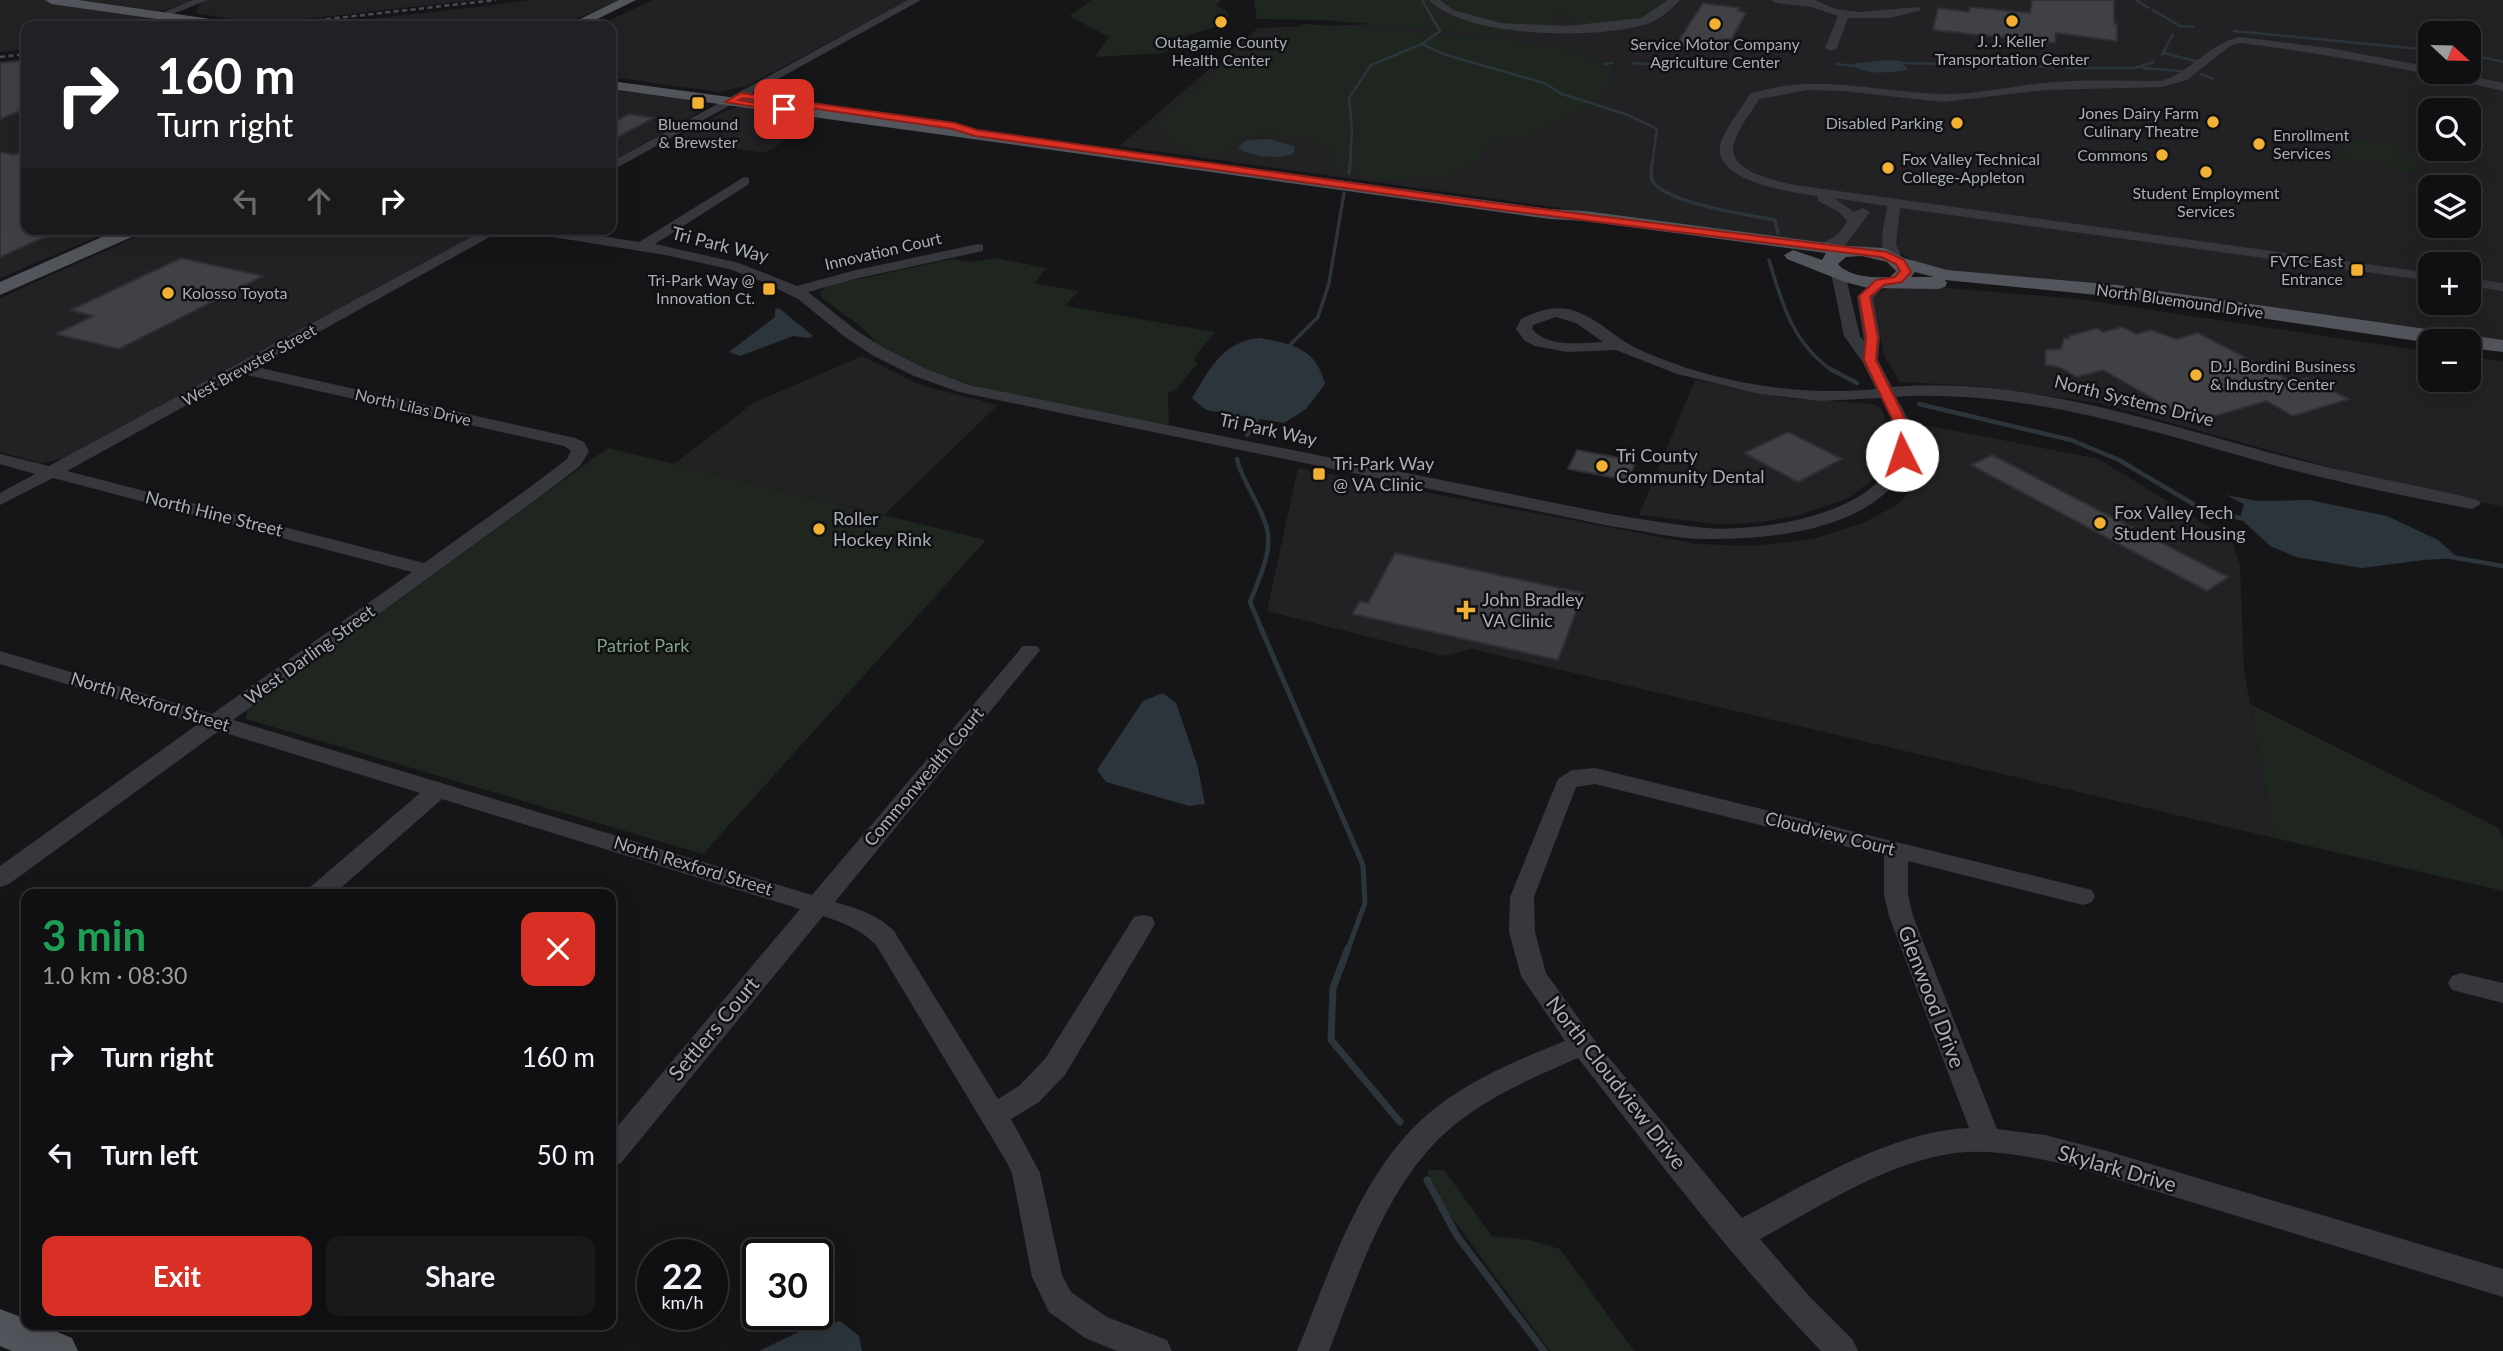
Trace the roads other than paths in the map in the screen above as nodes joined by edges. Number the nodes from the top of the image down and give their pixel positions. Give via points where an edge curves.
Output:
1 (51, 0) edge
2 (631, 0) edge
3 (648, 0) edge
4 (916, 0) edge
5 (1434, 0) edge
6 (1675, 0) edge
7 (1776, 0) edge
8 (1905, 0) edge
9 (199, 1) edge
10 (1811, 1) edge
11 (1917, 10) dead end
12 (1844, 13) junction
13 (159, 16) junction
14 (194, 21) edge
15 (205, 21) edge
16 (584, 21) edge
17 (603, 21) edge
18 (1830, 48) dead end
19 (2418, 68) edge
20 (616, 80) edge
21 (2482, 82) edge
22 (616, 86) edge
23 (2503, 87) edge
24 (736, 98) junction
25 (616, 152) edge
26 (633, 155) junction
27 (616, 164) edge
28 (744, 181) dead end
29 (1795, 189) junction
30 (1894, 203) junction
31 (1861, 211) junction
32 (1550, 214) junction
33 (121, 235) edge
34 (486, 235) edge
35 (563, 235) edge
36 (639, 248) junction
37 (978, 248) dead end
38 (1824, 248) junction
39 (1851, 251) junction
40 (1898, 261) junction
41 (1836, 272) junction
42 (2418, 275) edge
43 (1884, 282) junction
44 (5, 284) edge
45 (2481, 284) edge
46 (2503, 287) edge
47 (796, 291) junction
48 (2418, 335) edge
49 (2481, 343) edge
50 (1619, 345) junction
51 (2418, 346) edge
52 (2503, 346) edge
53 (2481, 354) edge
54 (2503, 356) edge
55 (1870, 360) junction
56 (243, 369) junction
57 (1887, 393) junction
58 (580, 451) joint
59 (0, 459) edge
60 (50, 472) junction
61 (0, 500) edge
62 (2472, 504) dead end
63 (428, 570) junction
64 (1030, 650) dead end
65 (0, 657) edge
66 (216, 723) junction
67 (1577, 777) joint
68 (439, 789) junction
69 (1896, 850) junction
70 (0, 878) edge
71 (324, 889) edge
72 (2082, 896) dead end
73 (818, 905) junction
74 (1143, 924) dead end
75 (2461, 983) dead end
76 (2503, 993) edge
77 (1583, 1045) junction
78 (994, 1115) junction
79 (1987, 1140) junction
80 (616, 1148) edge
81 (1739, 1235) junction
82 (2503, 1283) edge
83 (0, 1327) edge
84 (58, 1351) edge
85 (1156, 1351) edge
86 (1313, 1351) edge
87 (1842, 1351) edge

1 - 13 main road
2 - 16 main road
3 - 17 main road
4 - 24 street
5 - 6 street via 1462,17 1561,31 1635,24 1658,15
7 - 10 street
8 - 10 street via 1899,9 1869,13
9 - 13 street
9 - 15 main road via 190,7 191,13
10 - 12 street
11 - 12 street via 1889,15
12 - 18 street
13 - 14 main road
19 - 29 street via 2241,40 2227,43 2183,78 2162,84 2045,86 1943,98 1838,86 1772,90 1754,97 1725,152 1742,172
20 - 24 main road
21 - 23 street
22 - 24 main road
24 - 26 street
24 - 32 main road
25 - 26 street
26 - 27 street
28 - 36 street
29 - 31 street
29 - 31 street
30 - 31 street
30 - 40 street via 1889,237
30 - 42 street
31 - 38 street via 1847,238
31 - 39 street via 1866,218 1864,235
32 - 38 main road
32 - 41 main road via 1676,239 1789,254
33 - 44 main road
34 - 56 street, West Brewster Street
35 - 36 street, Tri Park Way
36 - 47 street, Tri Park Way via 724,265
37 - 47 street, Innovation Court
38 - 39 main road
39 - 40 main road, North Bluemound Drive
39 - 41 main road via 1830,258
40 - 43 main road via 1905,274
40 - 48 main road, North Bluemound Drive via 1946,275 2105,290
41 - 43 main road via 1857,280
41 - 55 street, Tri Park Way via 1852,335
43 - 51 main road, North Bluemound Drive via 2068,295
43 - 55 street, Tri Park Way via 1865,296 1872,337
45 - 46 street
47 - 57 street, Tri Park Way via 884,357 965,389 1285,456 1688,532 1745,534 1787,529 1839,515 1873,497 1897,471 1904,446 1903,427
49 - 52 main road
50 - 50 street, North Systems Drive via 1581,317 1564,313 1536,316 1524,329 1550,345
50 - 57 street, North Systems Drive via 1668,366 1758,388 1832,396
53 - 54 main road
55 - 57 street, Tri Park Way
56 - 58 street, North Lilas Drive via 569,442
56 - 60 street, West Brewster Street
57 - 62 street, North Systems Drive via 1964,391 2062,403 2136,419 2334,476
58 - 63 street, West Darling Street via 561,473
59 - 60 street, North Hine Street
60 - 61 street, West Brewster Street
60 - 63 street, North Hine Street
63 - 66 street, West Darling Street
64 - 73 street, Commonwealth Court
65 - 66 street, North Rexford Street
66 - 68 street, North Rexford Street
66 - 70 street, West Darling Street
67 - 69 street, Cloudview Court via 1595,776
67 - 77 street, North Cloudview Drive via 1562,793 1528,878 1521,913 1525,953 1534,976
68 - 71 street
68 - 73 street, North Rexford Street
69 - 72 street, Cloudview Court
69 - 79 street, Glenwood Drive via 1900,916
73 - 78 street, North Rexford Street via 858,918 885,939
73 - 80 street, Settlers Court
74 - 78 street via 1055,1067 1028,1094
75 - 76 street
77 - 81 street, North Cloudview Drive
77 - 86 street via 1489,1088 1444,1117 1420,1141 1376,1204
78 - 85 street, North Rexford Street via 1026,1173 1047,1277 1060,1302 1096,1328
79 - 81 street, Skylark Drive via 1956,1141 1912,1151
79 - 82 street, Skylark Drive via 2097,1161
81 - 87 street, North Cloudview Drive
83 - 84 main road

